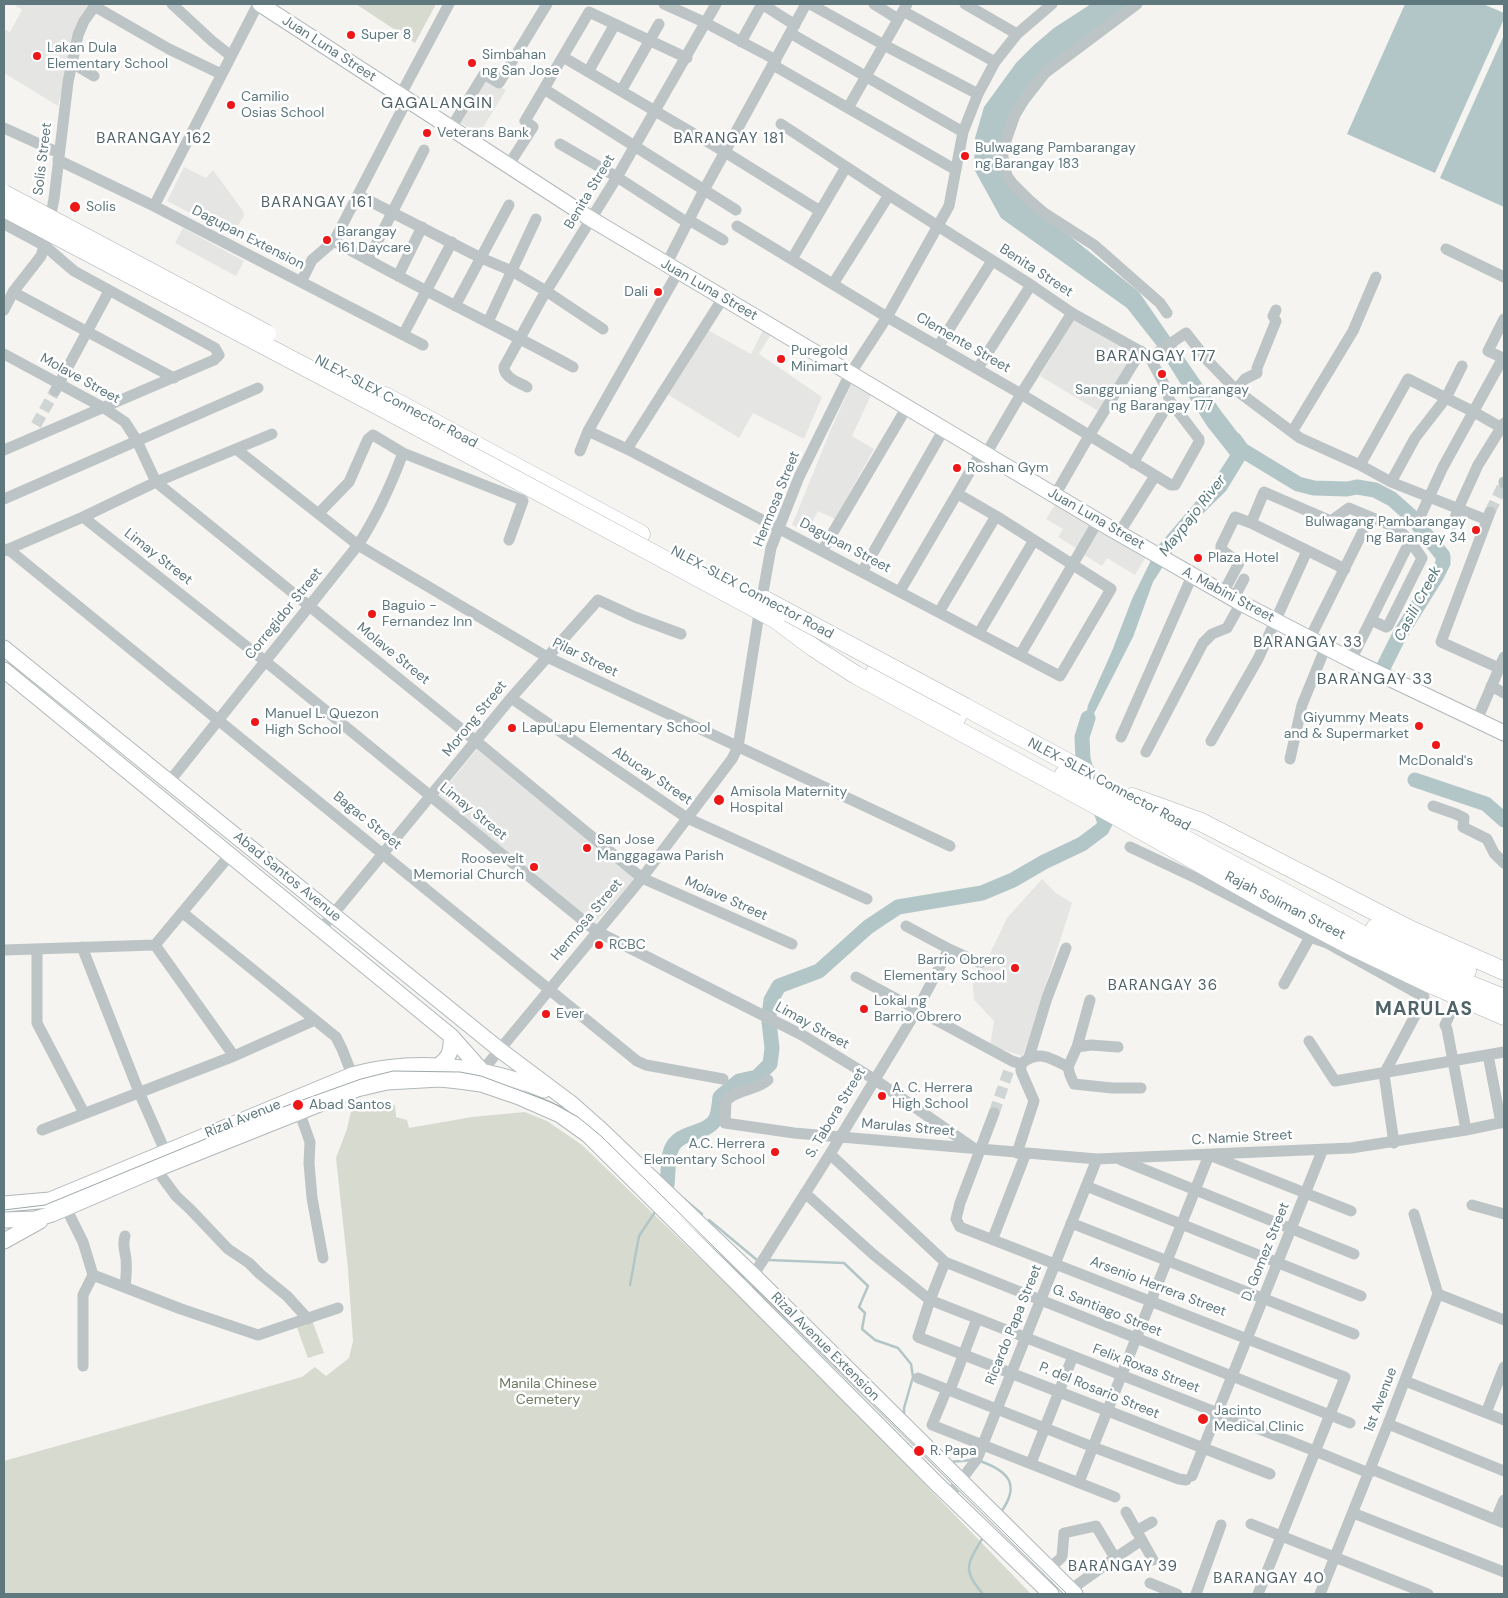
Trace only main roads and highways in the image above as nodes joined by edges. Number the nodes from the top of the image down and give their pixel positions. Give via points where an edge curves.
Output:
1 (259, 4) edge
2 (4, 194) edge
3 (4, 208) edge
4 (1167, 561) joint
5 (775, 619) junction
6 (4, 648) edge
7 (4, 670) edge
8 (1504, 733) edge
9 (1132, 797) junction
10 (1504, 971) edge
11 (1504, 987) edge
12 (1504, 998) edge
13 (1504, 1016) edge
14 (451, 1036) junction
15 (437, 1066) junction
16 (481, 1078) junction
17 (354, 1082) junction
18 (572, 1104) junction
19 (560, 1115) joint
20 (159, 1158) junction
21 (4, 1204) edge
22 (51, 1207) junction
23 (7, 1222) edge
24 (4, 1241) edge
25 (1073, 1592) edge
26 (1051, 1594) edge

1 - 4 main road, Juan Luna Street via 591,219
2 - 9 highway, NLEX-SLEX Connector Road, bridge
3 - 5 highway, NLEX-SLEX Connector Road, bridge
4 - 8 main road, A. Mabini Street via 1351,660
5 - 12 highway, NLEX-SLEX Connector Road via 1395,952
5 - 13 highway via 872,684 1275,906 1353,947
6 - 18 main road, Abad Santos Avenue via 500,1050
7 - 14 main road, Abad Santos Avenue
9 - 10 highway via 1201,822 1409,929
9 - 11 highway, NLEX-SLEX Connector Road via 1401,941
14 - 15 main road via 449,1054
14 - 16 main road, Abad Santos Avenue
15 - 16 main road, Rizal Avenue
15 - 17 main road, Rizal Avenue via 386,1068
16 - 17 main road, Rizal Avenue
16 - 18 main road, Rizal Avenue via 513,1078
16 - 19 main road, Rizal Avenue
17 - 20 main road, Rizal Avenue
17 - 20 main road, Rizal Avenue via 299,1111
18 - 25 main road, Rizal Avenue Extension via 757,1271 960,1481
19 - 26 main road, Rizal Avenue Extension via 588,1136
20 - 22 main road, Rizal Avenue
20 - 22 main road, Rizal Avenue via 66,1208
21 - 22 main road, Rizal Avenue
22 - 23 main road
22 - 24 main road

